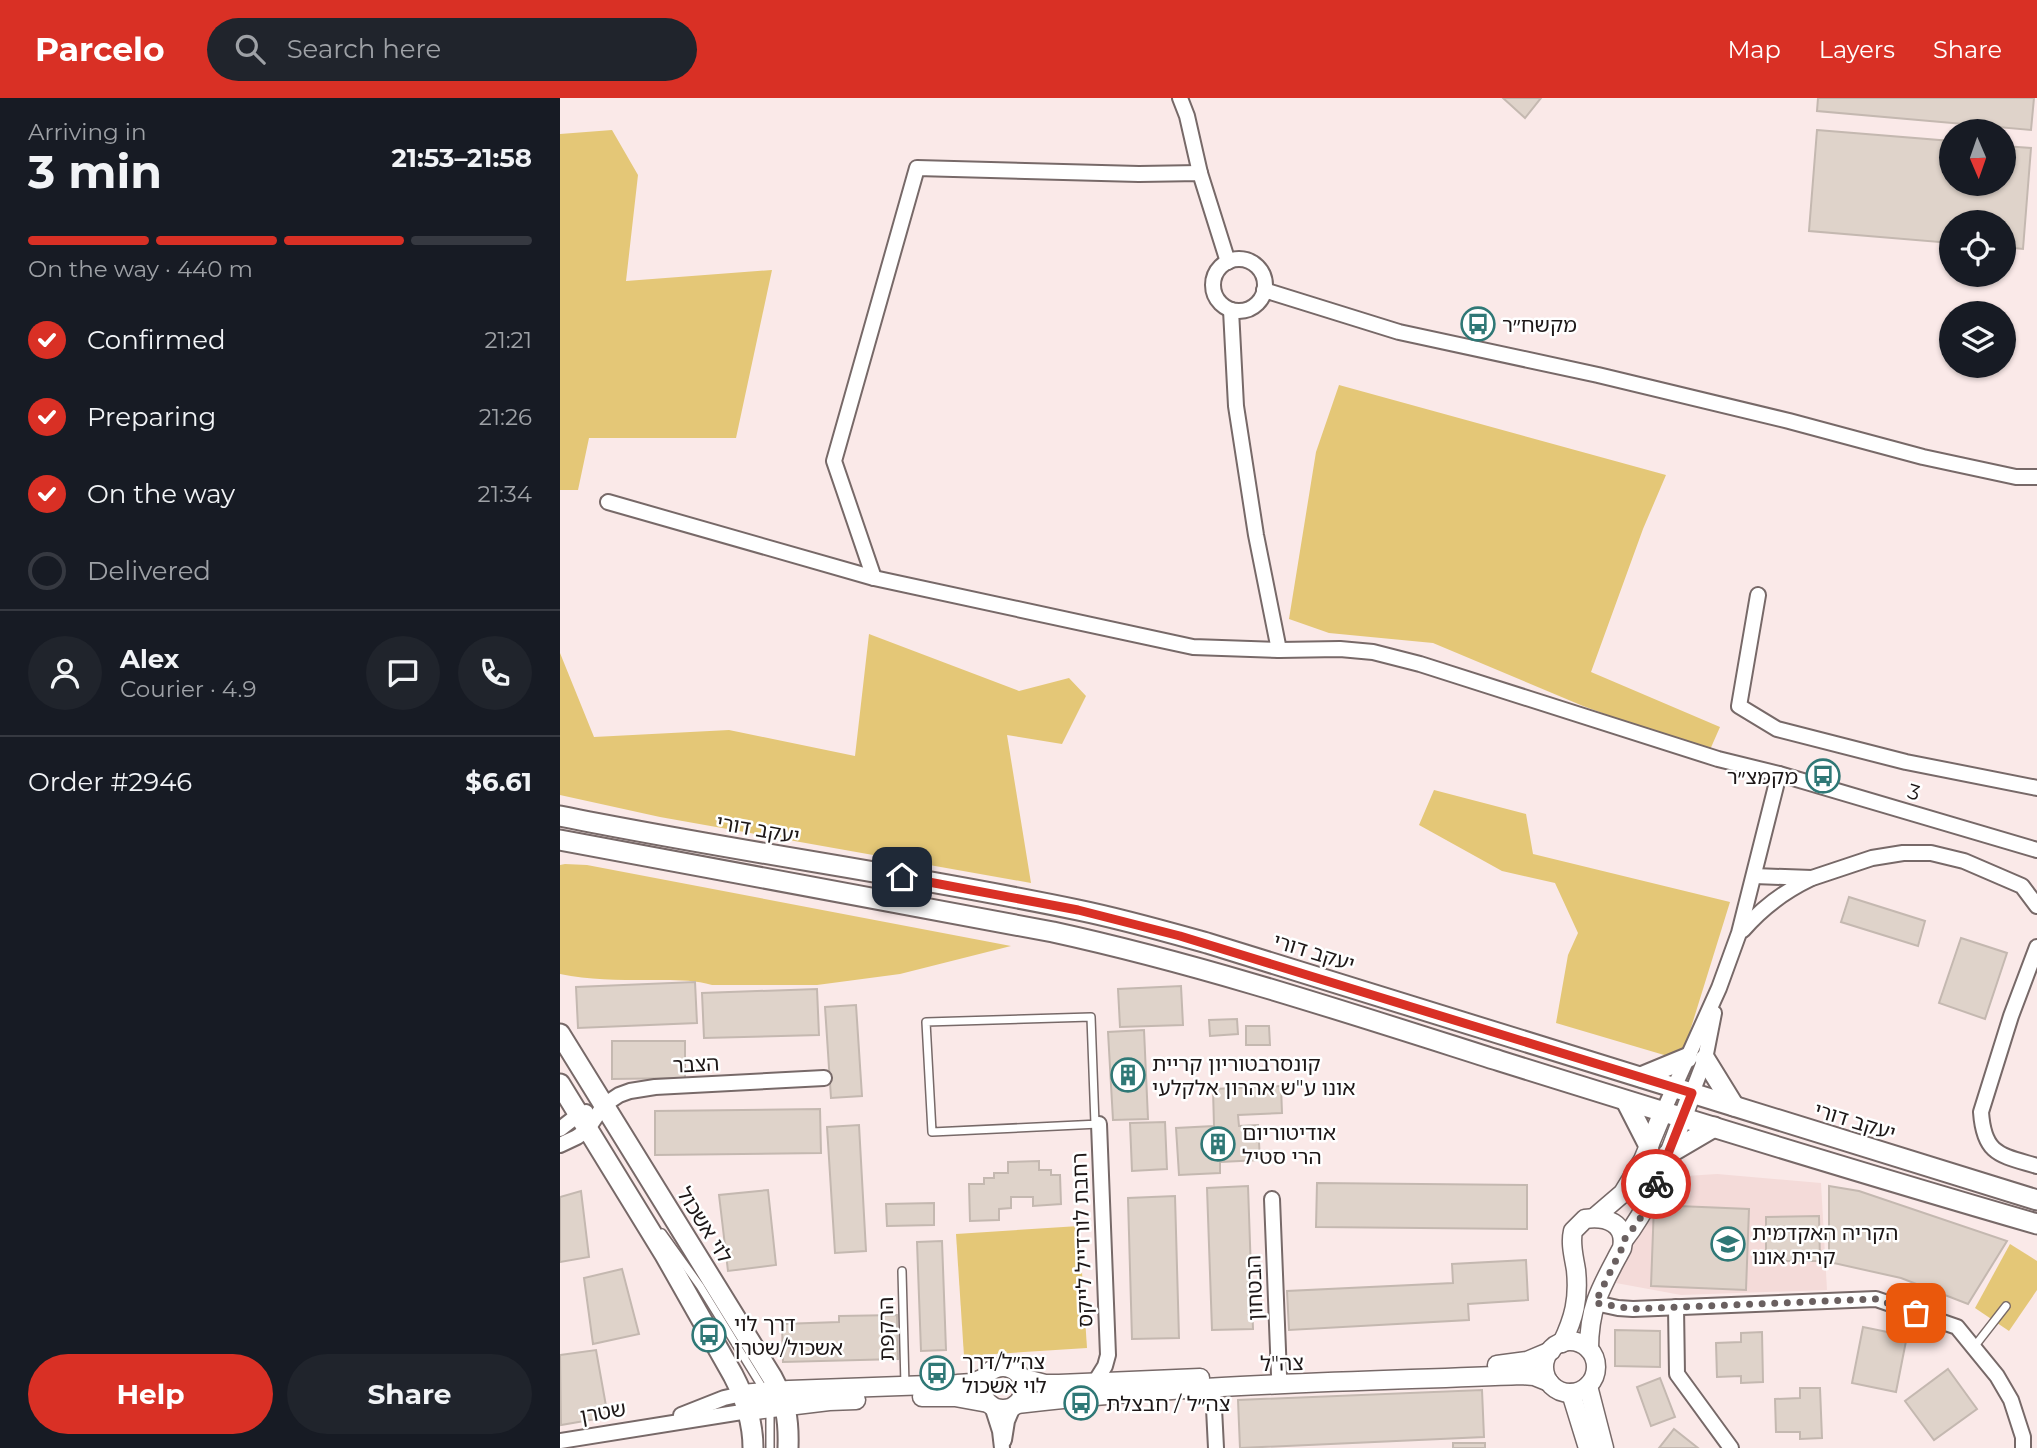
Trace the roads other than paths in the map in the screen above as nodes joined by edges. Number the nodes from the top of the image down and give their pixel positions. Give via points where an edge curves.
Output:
1 (1180, 98) edge
2 (1200, 173) junction
3 (1228, 262) junction
4 (1264, 290) junction
5 (1231, 310) junction
6 (2037, 477) edge
7 (608, 502) dead end
8 (874, 578) junction
9 (1758, 595) dead end
10 (1279, 650) junction
11 (1779, 774) junction
12 (2037, 788) edge
13 (560, 816) edge
14 (561, 841) edge
15 (2037, 850) edge
16 (1754, 876) junction
17 (1812, 878) junction
18 (2037, 906) edge
19 (1739, 933) junction
20 (2037, 947) edge
21 (2033, 971) edge
22 (560, 1034) edge
23 (1696, 1058) junction
24 (1641, 1077) junction
25 (824, 1079) dead end
26 (560, 1084) edge
27 (1683, 1090) junction
28 (1626, 1101) junction
29 (604, 1105) junction
30 (1734, 1106) junction
31 (1663, 1112) junction
32 (1682, 1118) junction
33 (582, 1122) junction
34 (1097, 1124) junction
35 (1714, 1127) junction
36 (560, 1129) edge
37 (560, 1145) edge
38 (1648, 1146) junction
39 (1668, 1154) junction
40 (2037, 1166) edge
41 (619, 1181) junction
42 (1272, 1199) dead end
43 (2037, 1200) edge
44 (1595, 1217) junction
45 (2037, 1224) edge
46 (1623, 1241) junction
47 (902, 1271) dead end
48 (1595, 1303) junction
49 (2006, 1306) dead end
50 (1676, 1307) junction
51 (1556, 1347) junction
52 (1973, 1348) junction
53 (1589, 1349) junction
54 (1108, 1355) junction
55 (1279, 1375) junction
56 (984, 1378) junction
57 (1022, 1378) junction
58 (1126, 1380) junction
59 (1095, 1382) junction
60 (1549, 1382) junction
61 (905, 1386) junction
62 (1213, 1388) junction
63 (1579, 1390) junction
64 (775, 1399) junction
65 (745, 1403) junction
66 (990, 1405) junction
67 (1015, 1406) junction
68 (560, 1441) edge
69 (752, 1448) edge
70 (770, 1448) edge
71 (788, 1448) edge
72 (1002, 1448) edge
73 (1216, 1448) edge
74 (1588, 1448) edge
75 (1604, 1448) edge
76 (1731, 1448) edge
77 (2023, 1448) edge

1 - 2 street
2 - 3 street
2 - 8 street via 918,167 834,461
3 - 4 street via 1242,260 1257,267 1265,281
3 - 5 street via 1215,275 1213,292
4 - 5 street via 1249,309
4 - 6 street via 1399,332 1611,378 1923,457 2015,477
5 - 10 street via 1236,406
7 - 8 street, 3
8 - 10 street, 3 via 1193,647
9 - 12 street via 1739,706 1777,729 1906,762
10 - 11 street, 3 via 1373,652
11 - 15 street, 3
11 - 16 street
13 - 24 main road, יעקב דורי via 1127,921
14 - 28 main road via 1121,947
16 - 17 street
16 - 19 street
17 - 18 street via 1872,858 1931,853 1964,861 2022,886
17 - 19 street via 1773,900
19 - 23 street
20 - 21 street
21 - 40 street via 2011,1016 1981,1112 1982,1127 1993,1150
22 - 29 main road, לוי אשכול
23 - 24 main road
23 - 27 street
23 - 30 main road
24 - 27 main road, יעקב דורי
25 - 29 street, הצבר via 642,1088
26 - 33 main road
27 - 30 main road, יעקב דורי
27 - 31 street
27 - 32 street
28 - 31 main road
28 - 38 main road
29 - 33 street, הצבר
29 - 64 main road, לוי אשכול via 765,1364
30 - 43 main road, יעקב דורי
31 - 32 main road
31 - 38 street
32 - 35 main road
32 - 39 street
33 - 36 street
33 - 37 street via 577,1137
33 - 41 main road
34 - 34 lane via 1091,1017 926,1022 932,1132
34 - 54 street, רחבת לורדייל לייקס
35 - 39 main road
35 - 45 main road
38 - 44 street via 1623,1193
39 - 46 street via 1639,1221
41 - 64 lane via 687,1265
41 - 65 main road
42 - 55 street, הבטחון
44 - 46 street via 1612,1221
44 - 51 street via 1585,1219 1573,1231 1577,1302
46 - 48 street
47 - 61 lane, הרקפת
48 - 50 street via 1633,1309
48 - 53 street
49 - 52 lane
50 - 52 street via 1876,1299 1957,1327
50 - 76 street via 1678,1374
51 - 53 street via 1577,1342
51 - 55 street, צה"ל via 1510,1365
51 - 60 street via 1544,1366
52 - 77 street via 2011,1400
53 - 63 street via 1596,1364 1593,1380
54 - 58 street, רחבת לורדייל לייקס
54 - 59 street, רחבת לורדייל לייקס
55 - 58 street, צה"ל
56 - 57 street via 1001,1367
56 - 61 street via 964,1384
56 - 66 street via 982,1392
57 - 59 street, צה"ל via 1045,1384
57 - 67 street via 1024,1390
58 - 59 street, צה"ל
60 - 62 street, צה"ל via 1521,1375
60 - 63 street via 1563,1392
61 - 64 street
62 - 67 street, צה"ל
62 - 73 street
63 - 74 street
63 - 75 street
64 - 65 street
64 - 66 street via 936,1397
64 - 70 lane
64 - 71 main road, לוי אשכול via 789,1429
65 - 68 street, שטרן via 724,1398 653,1424
65 - 69 main road
66 - 67 street via 1002,1410
66 - 72 street
67 - 72 street

